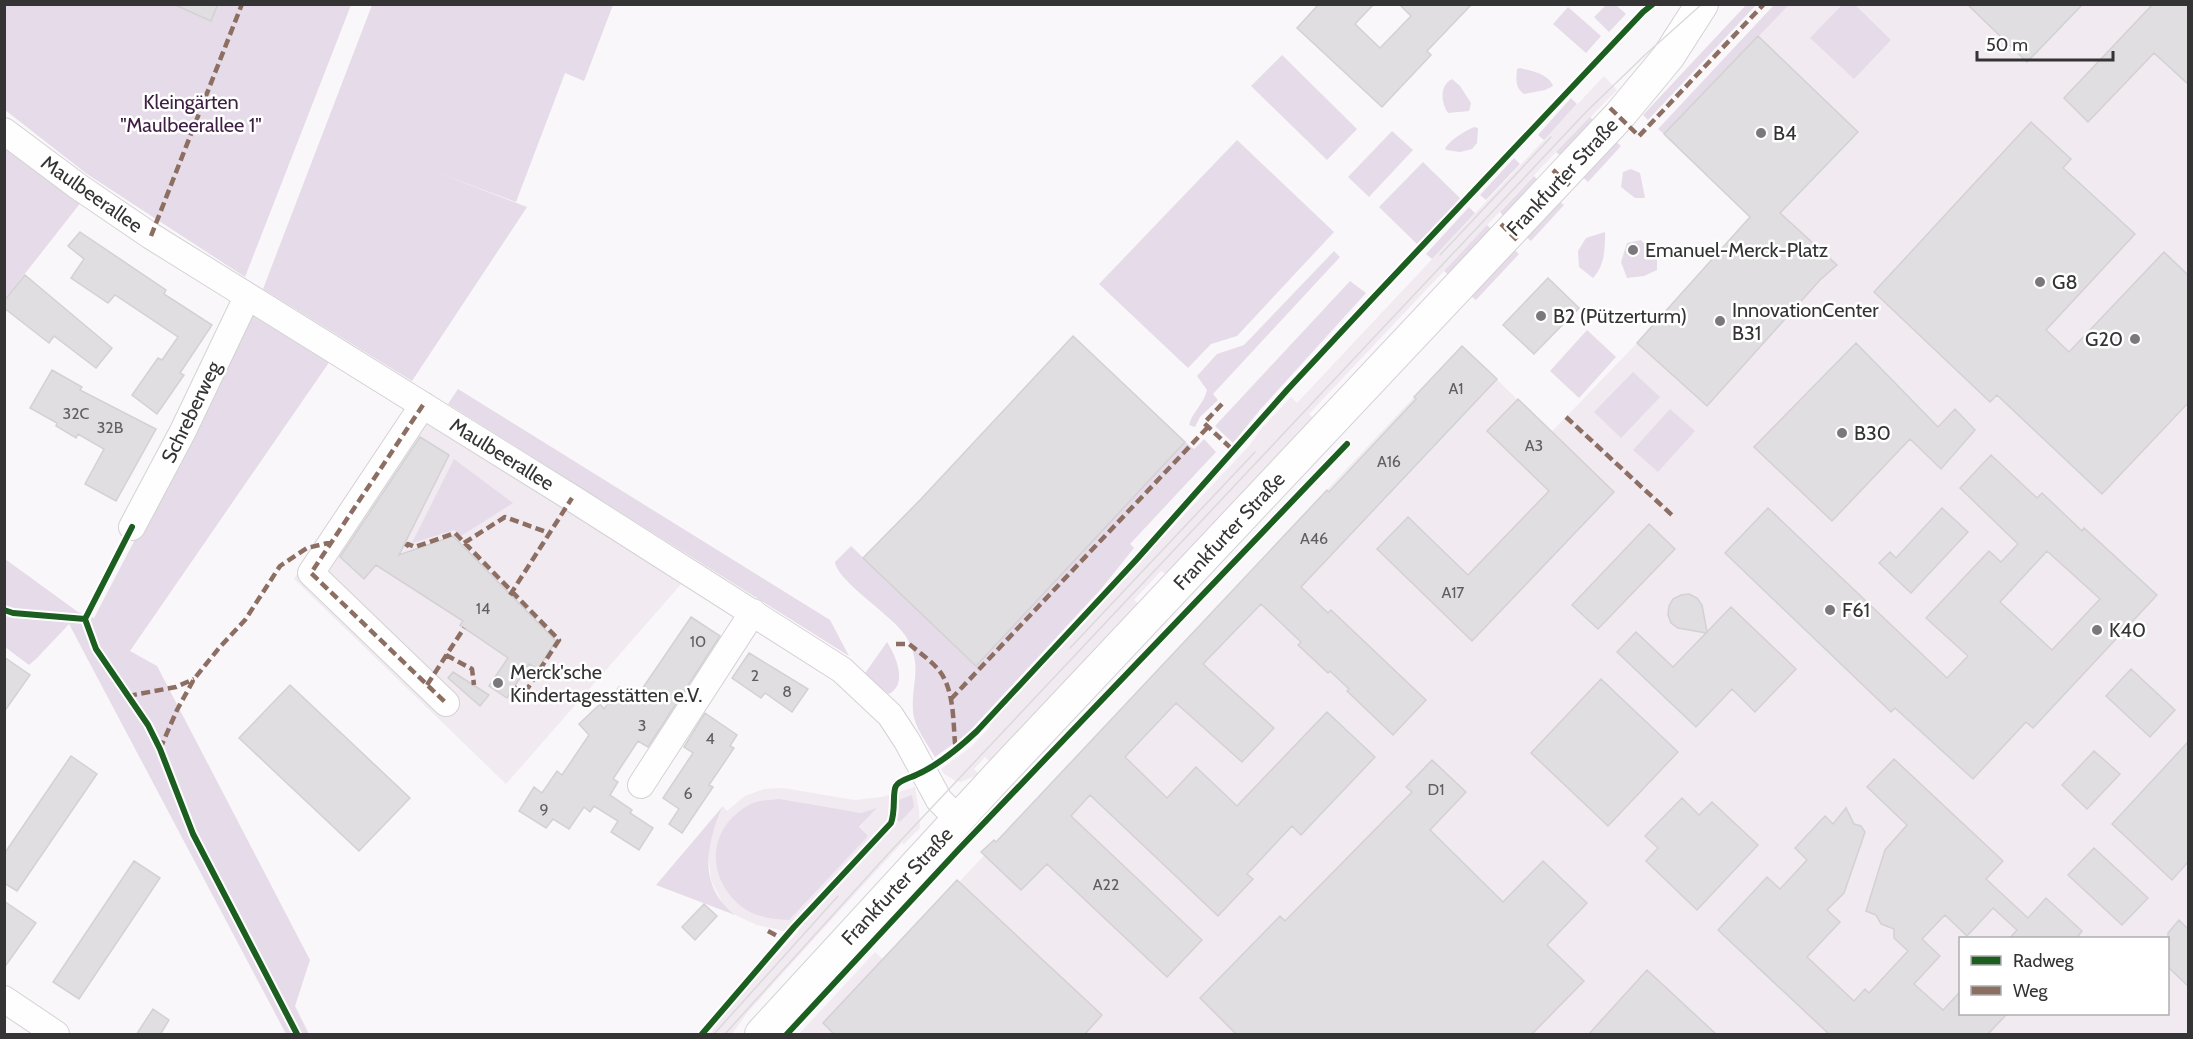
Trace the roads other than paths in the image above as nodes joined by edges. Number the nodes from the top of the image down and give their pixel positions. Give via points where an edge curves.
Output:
1 (1702, 11) edge
2 (4, 131) edge
3 (247, 297) junction
4 (423, 405) junction
5 (132, 527) dead end
6 (753, 612) junction
7 (446, 703) dead end
8 (641, 785) dead end
9 (958, 819) junction
10 (4, 999) edge
11 (56, 1035) edge
12 (760, 1035) edge

1 - 9 main road, Frankfurter Straße via 1619,116
2 - 3 street, Maulbeerallee via 79,187
3 - 4 street, Maulbeerallee
3 - 5 street, Schreberweg
4 - 6 street, Maulbeerallee
4 - 7 street via 311,573
6 - 8 street
6 - 9 street, Maulbeerallee via 842,670 890,715 939,800
9 - 12 main road, Frankfurter Straße
10 - 11 street

